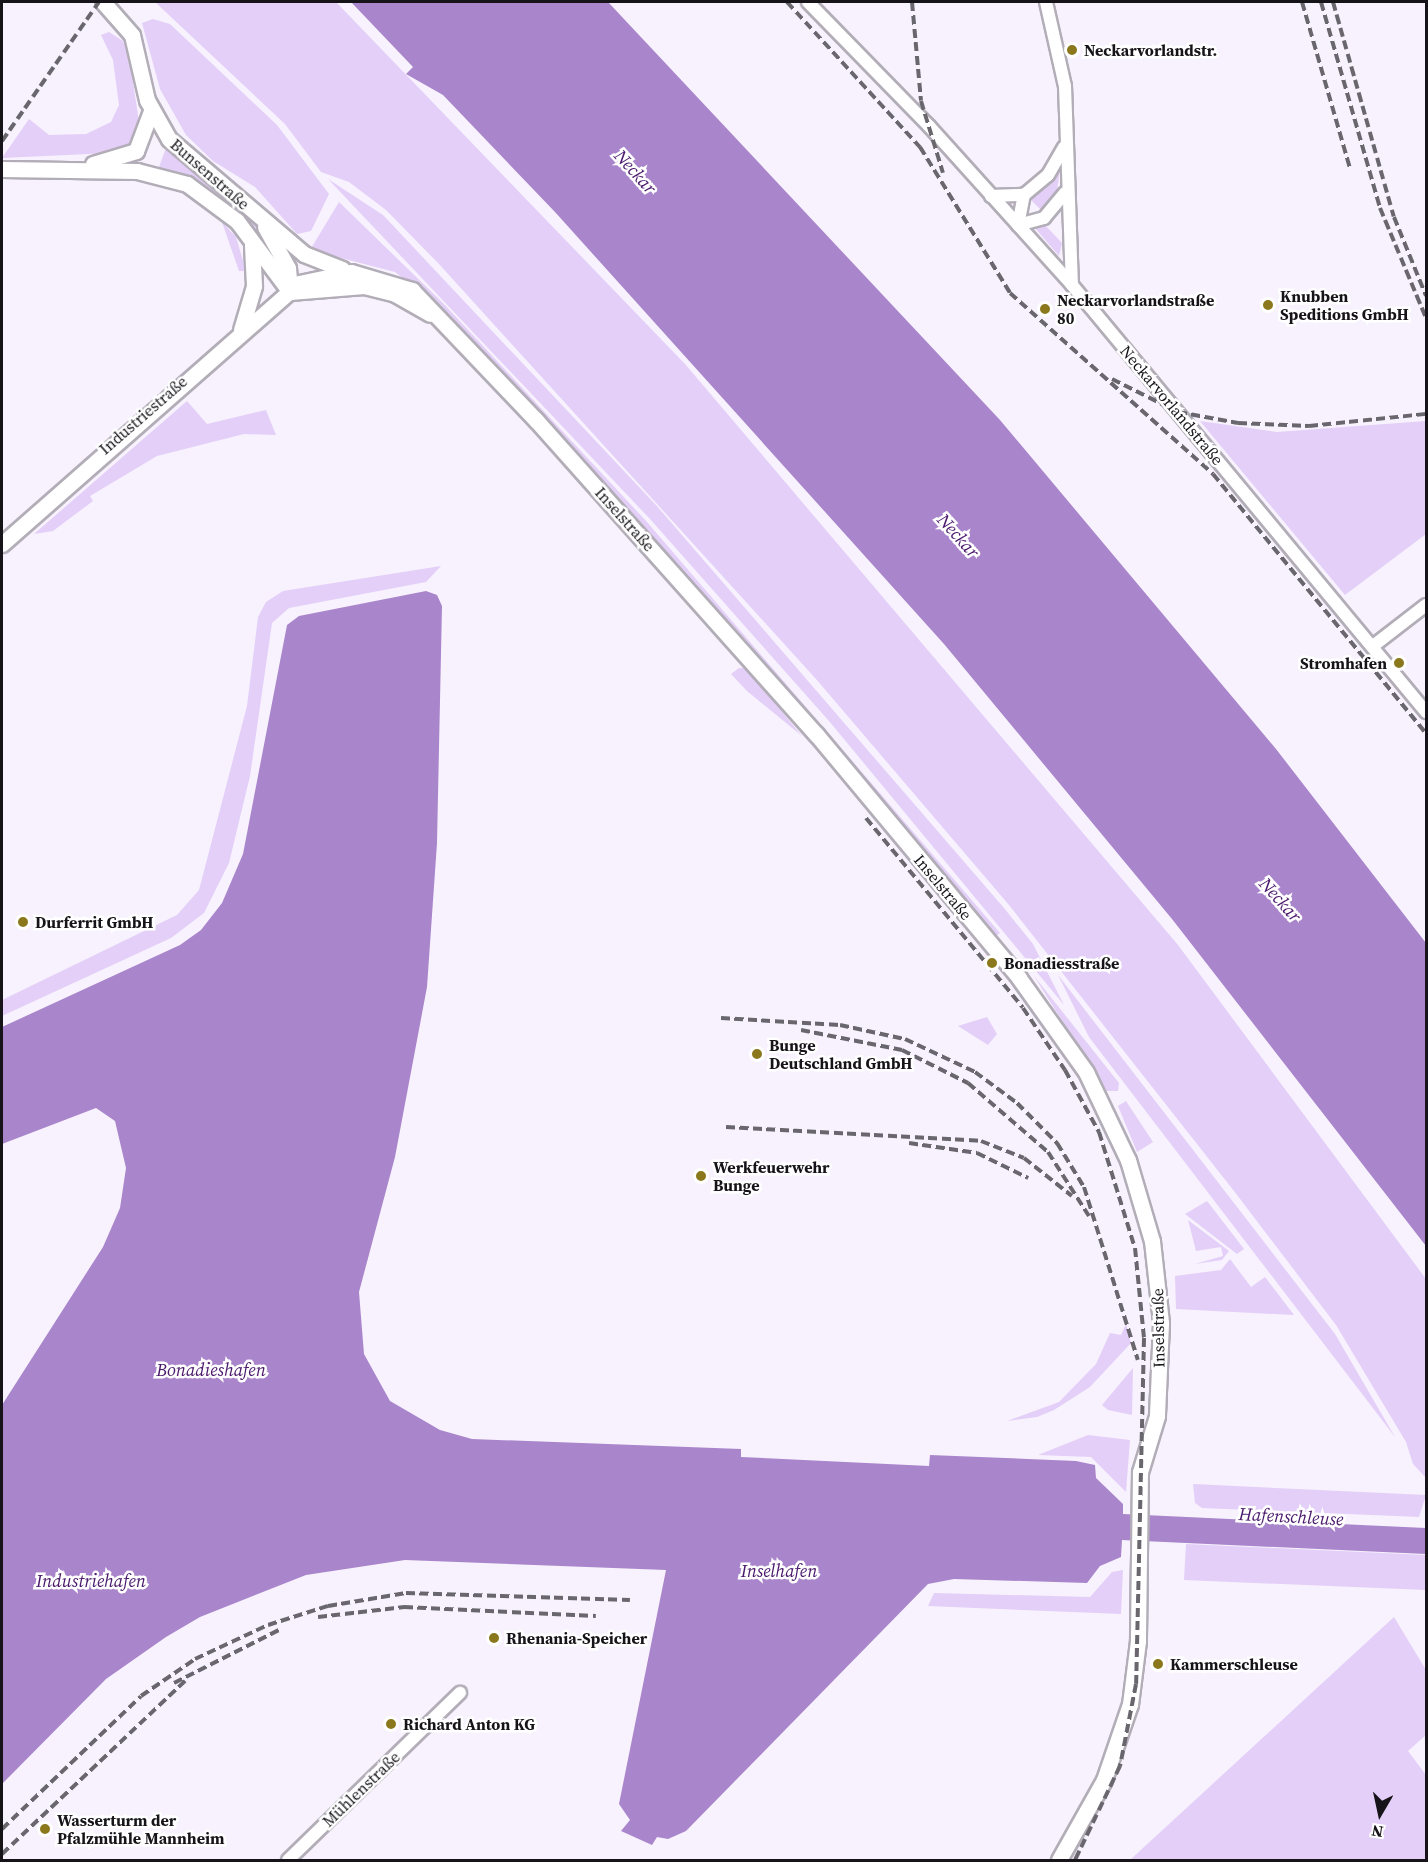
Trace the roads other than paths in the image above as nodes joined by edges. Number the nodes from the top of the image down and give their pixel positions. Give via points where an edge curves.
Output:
1 (103, 2) edge
2 (808, 2) edge
3 (1046, 2) edge
4 (151, 111) junction
5 (1065, 146) junction
6 (75, 168) junction
7 (2, 169) edge
8 (1065, 193) junction
9 (1024, 195) junction
10 (992, 196) junction
11 (260, 219) junction
12 (1018, 225) junction
13 (252, 242) junction
14 (351, 272) junction
15 (1072, 285) junction
16 (290, 292) junction
17 (438, 318) junction
18 (241, 330) junction
19 (2, 544) edge
20 (1426, 605) edge
21 (1373, 646) junction
22 (1426, 712) edge
23 (460, 1693) dead end
24 (288, 1860) edge
25 (1059, 1860) edge

1 - 4 street, Bunsenstraße via 132,35
2 - 10 street, Neckarvorlandstraße
3 - 5 street via 1065,86
4 - 6 street via 136,150
4 - 11 street, Bunsenstraße via 169,140
5 - 8 street
5 - 9 street via 1048,175
6 - 7 street
6 - 13 street via 137,171 187,184 237,220
8 - 12 street via 1044,218
8 - 15 street
9 - 10 street
9 - 12 street
10 - 12 street, Neckarvorlandstraße
11 - 14 street, Bunsenstraße via 304,254
11 - 16 street, Bunsenstraße via 288,268
12 - 15 street, Neckarvorlandstraße
13 - 16 street
13 - 18 street via 254,286
14 - 16 street, Inselstraße via 309,278
14 - 17 street, Inselstraße via 412,290
15 - 21 street, Neckarvorlandstraße
16 - 17 street, Inselstraße via 364,286 395,294
16 - 18 street, Industriestraße
17 - 25 street, Inselstraße via 536,420 820,739 1019,978 1086,1072 1128,1160 1157,1275 1157,1416 1139,1489 1138,1641 1130,1704 1104,1780
18 - 19 street, Industriestraße
20 - 21 street
21 - 22 street, Neckarvorlandstraße
23 - 24 street, Mühlenstraße

